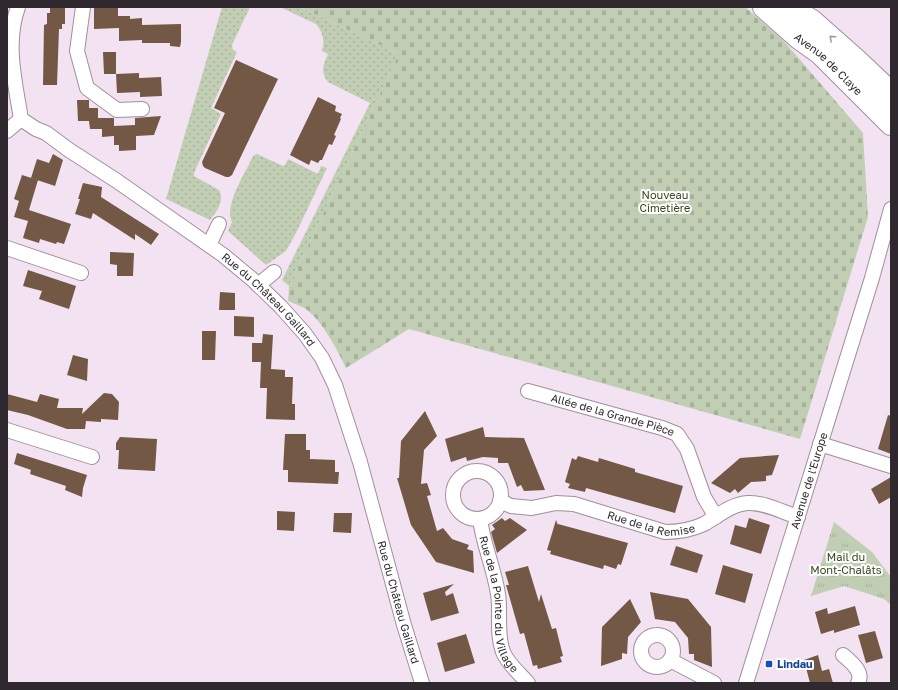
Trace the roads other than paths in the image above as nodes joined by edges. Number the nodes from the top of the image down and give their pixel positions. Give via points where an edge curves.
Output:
1 (18, 7) edge
2 (83, 7) edge
3 (764, 7) edge
4 (790, 7) edge
5 (820, 53) junction
6 (891, 94) edge
7 (891, 107) edge
8 (142, 109) dead end
9 (21, 119) junction
10 (891, 124) edge
11 (7, 131) edge
12 (891, 209) edge
13 (219, 224) dead end
14 (891, 228) edge
15 (891, 242) edge
16 (209, 245) junction
17 (7, 248) edge
18 (274, 272) dead end
19 (81, 273) dead end
20 (872, 278) junction
21 (258, 285) junction
22 (528, 391) dead end
23 (7, 430) edge
24 (820, 444) junction
25 (92, 457) dead end
26 (891, 466) edge
27 (500, 501) junction
28 (716, 517) junction
29 (798, 517) junction
30 (480, 519) junction
31 (843, 655) dead end
32 (670, 660) dead end
33 (422, 683) edge
34 (528, 683) edge
35 (714, 683) edge
36 (746, 683) edge
37 (858, 683) edge

1 - 9 street via 11,56
2 - 8 street via 77,51 87,88 117,110
3 - 5 main road, Avenue de Claye
6 -> 4 main road, Avenue de Claye via 812,21
5 - 7 street via 840,59
5 - 10 main road, Avenue de Claye
9 - 11 street
9 - 16 street, Rue du Château Gaillard via 46,133
12 - 20 street, Avenue de l'Europe
13 - 16 street
14 - 20 street, Avenue de l'Europe
15 - 20 street, Avenue de l'Europe via 881,270
16 - 21 street, Rue du Château Gaillard
17 - 19 street
18 - 21 street
20 - 24 street, Avenue de l'Europe
21 - 33 street, Rue du Château Gaillard via 305,334 322,358 335,385 360,462
22 - 28 street, Allée de la Grande Pièce via 677,434 687,449 704,497
23 - 25 street
24 - 26 street
24 - 29 street, Avenue de l'Europe
27 - 28 street, Rue de la Remise via 511,506 532,508 556,503 574,504 665,532 691,529
27 - 30 street via 493,513
27 - 30 street via 498,485 487,474 471,472 464,475 454,488 454,504 465,516
28 - 29 street, Rue de la Remise via 732,507 748,503 761,504
29 - 36 street, Avenue de l'Europe
30 - 34 street, Rue de la Pointe du Village via 497,589 501,646 506,658
31 - 37 street via 858,670
32 - 35 street

